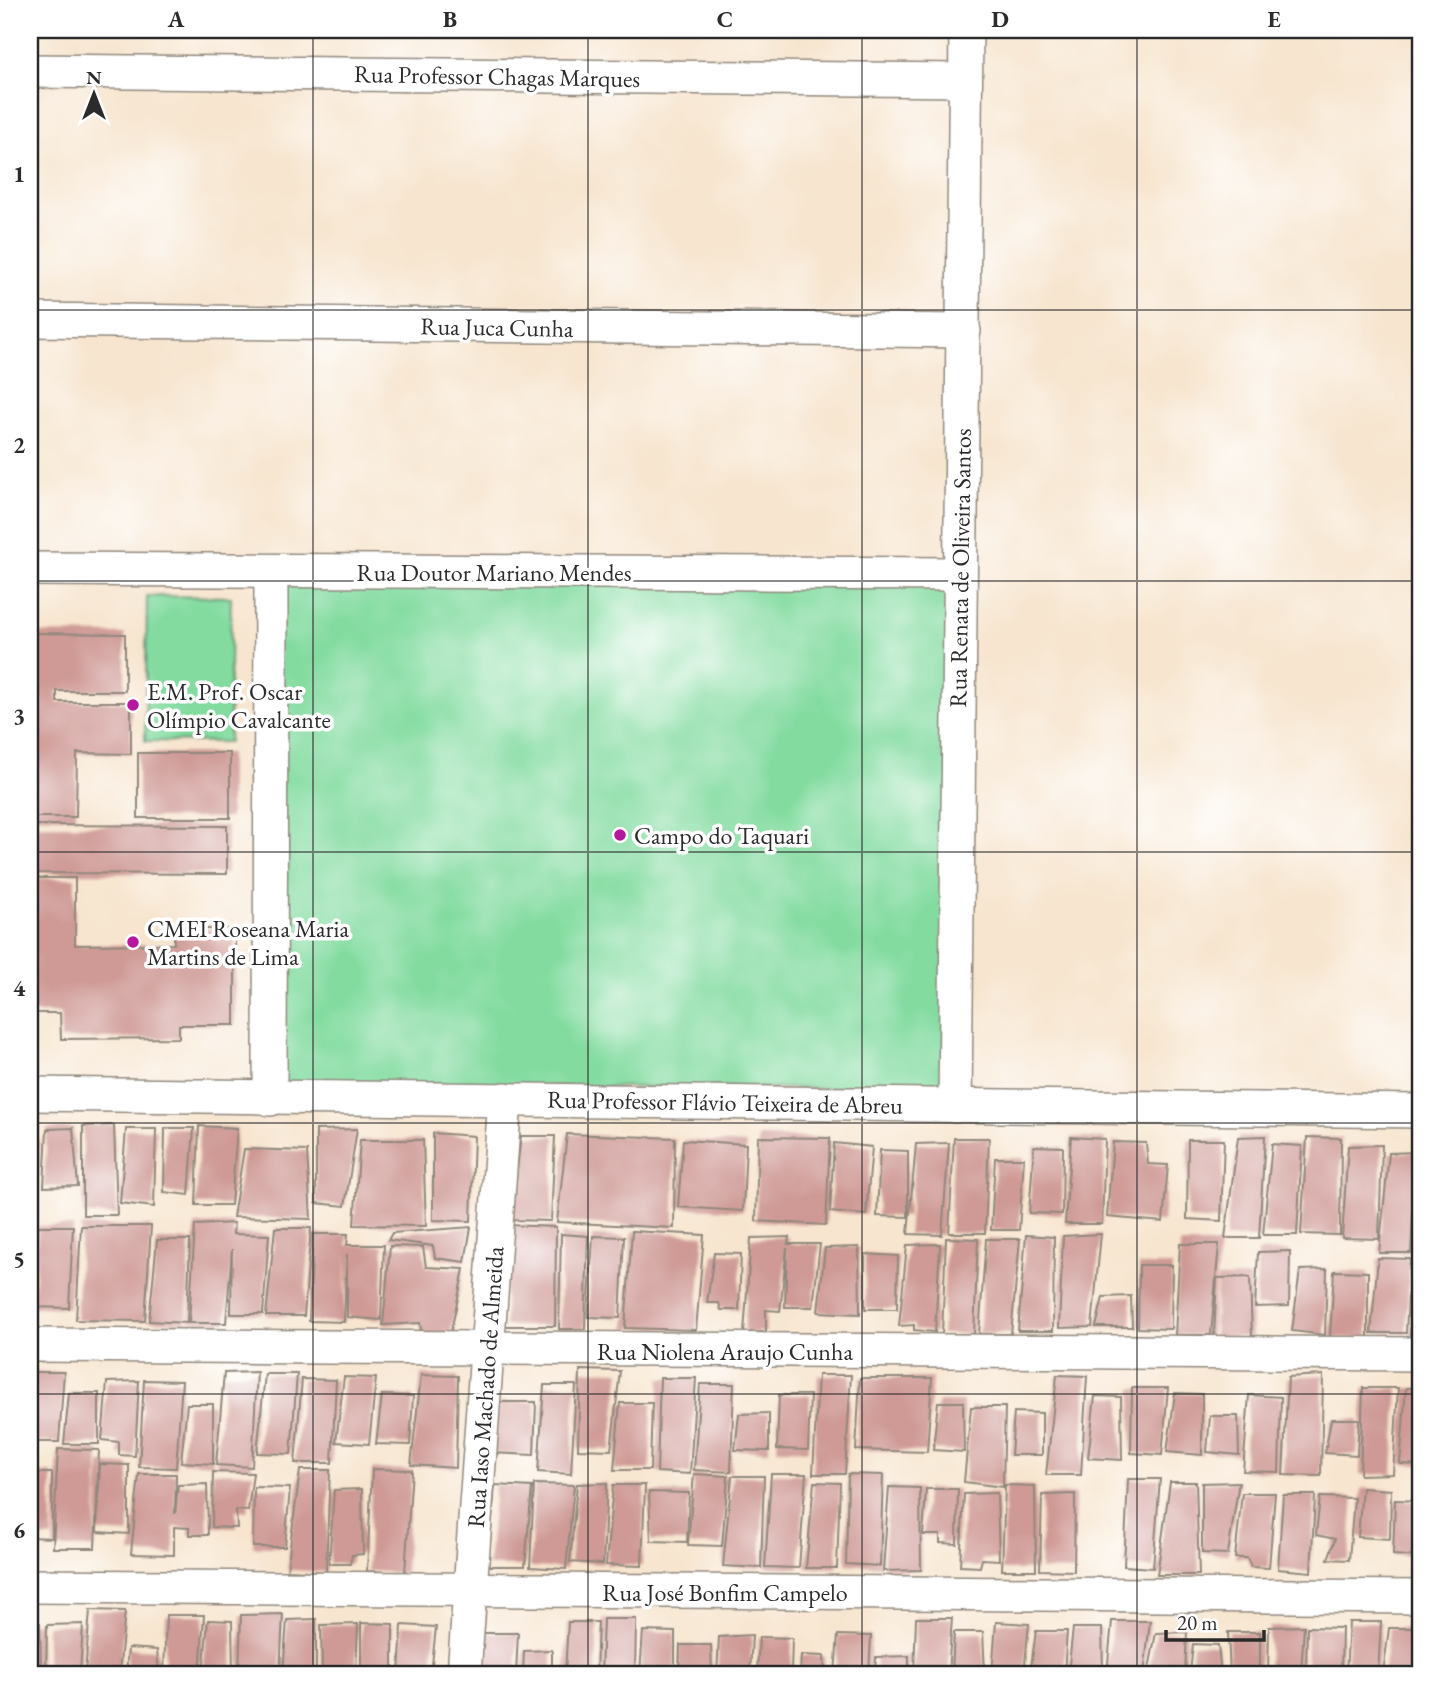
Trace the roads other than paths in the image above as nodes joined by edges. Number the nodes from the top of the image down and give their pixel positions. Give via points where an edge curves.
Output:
1 (966, 30) edge
2 (30, 71) edge
3 (965, 80) junction
4 (30, 320) edge
5 (964, 331) junction
6 (30, 569) edge
7 (271, 571) junction
8 (959, 574) junction
9 (30, 1094) edge
10 (270, 1099) junction
11 (505, 1099) junction
12 (955, 1106) junction
13 (1420, 1111) edge
14 (30, 1345) edge
15 (487, 1349) junction
16 (1420, 1354) edge
17 (30, 1586) edge
18 (470, 1591) junction
19 (1420, 1597) edge
20 (464, 1674) edge

1 - 3 street, Rua Renata de Oliveira Santos
2 - 3 street, Rua Professor Chagas Marques
3 - 5 street, Rua Renata de Oliveira Santos
4 - 5 street, Rua Juca Cunha
5 - 8 street, Rua Renata de Oliveira Santos
6 - 7 street, Rua Doutor Mariano Mendes
7 - 8 street, Rua Doutor Mariano Mendes
7 - 10 street
8 - 12 street, Rua Renata de Oliveira Santos
9 - 10 street, Rua Professor Flávio Teixeira de Abreu
10 - 11 street, Rua Professor Flávio Teixeira de Abreu
11 - 12 street, Rua Professor Flávio Teixeira de Abreu
11 - 15 street, Rua Iaso Machado de Almeida
12 - 13 street, Rua Professor Flávio Teixeira de Abreu
14 - 15 street, Rua Niolena Araujo Cunha
15 - 16 street, Rua Niolena Araujo Cunha
15 - 18 street, Rua Iaso Machado de Almeida
17 - 18 street, Rua José Bonfim Campelo
18 - 19 street, Rua José Bonfim Campelo
18 - 20 street, Rua Iaso Machado de Almeida

